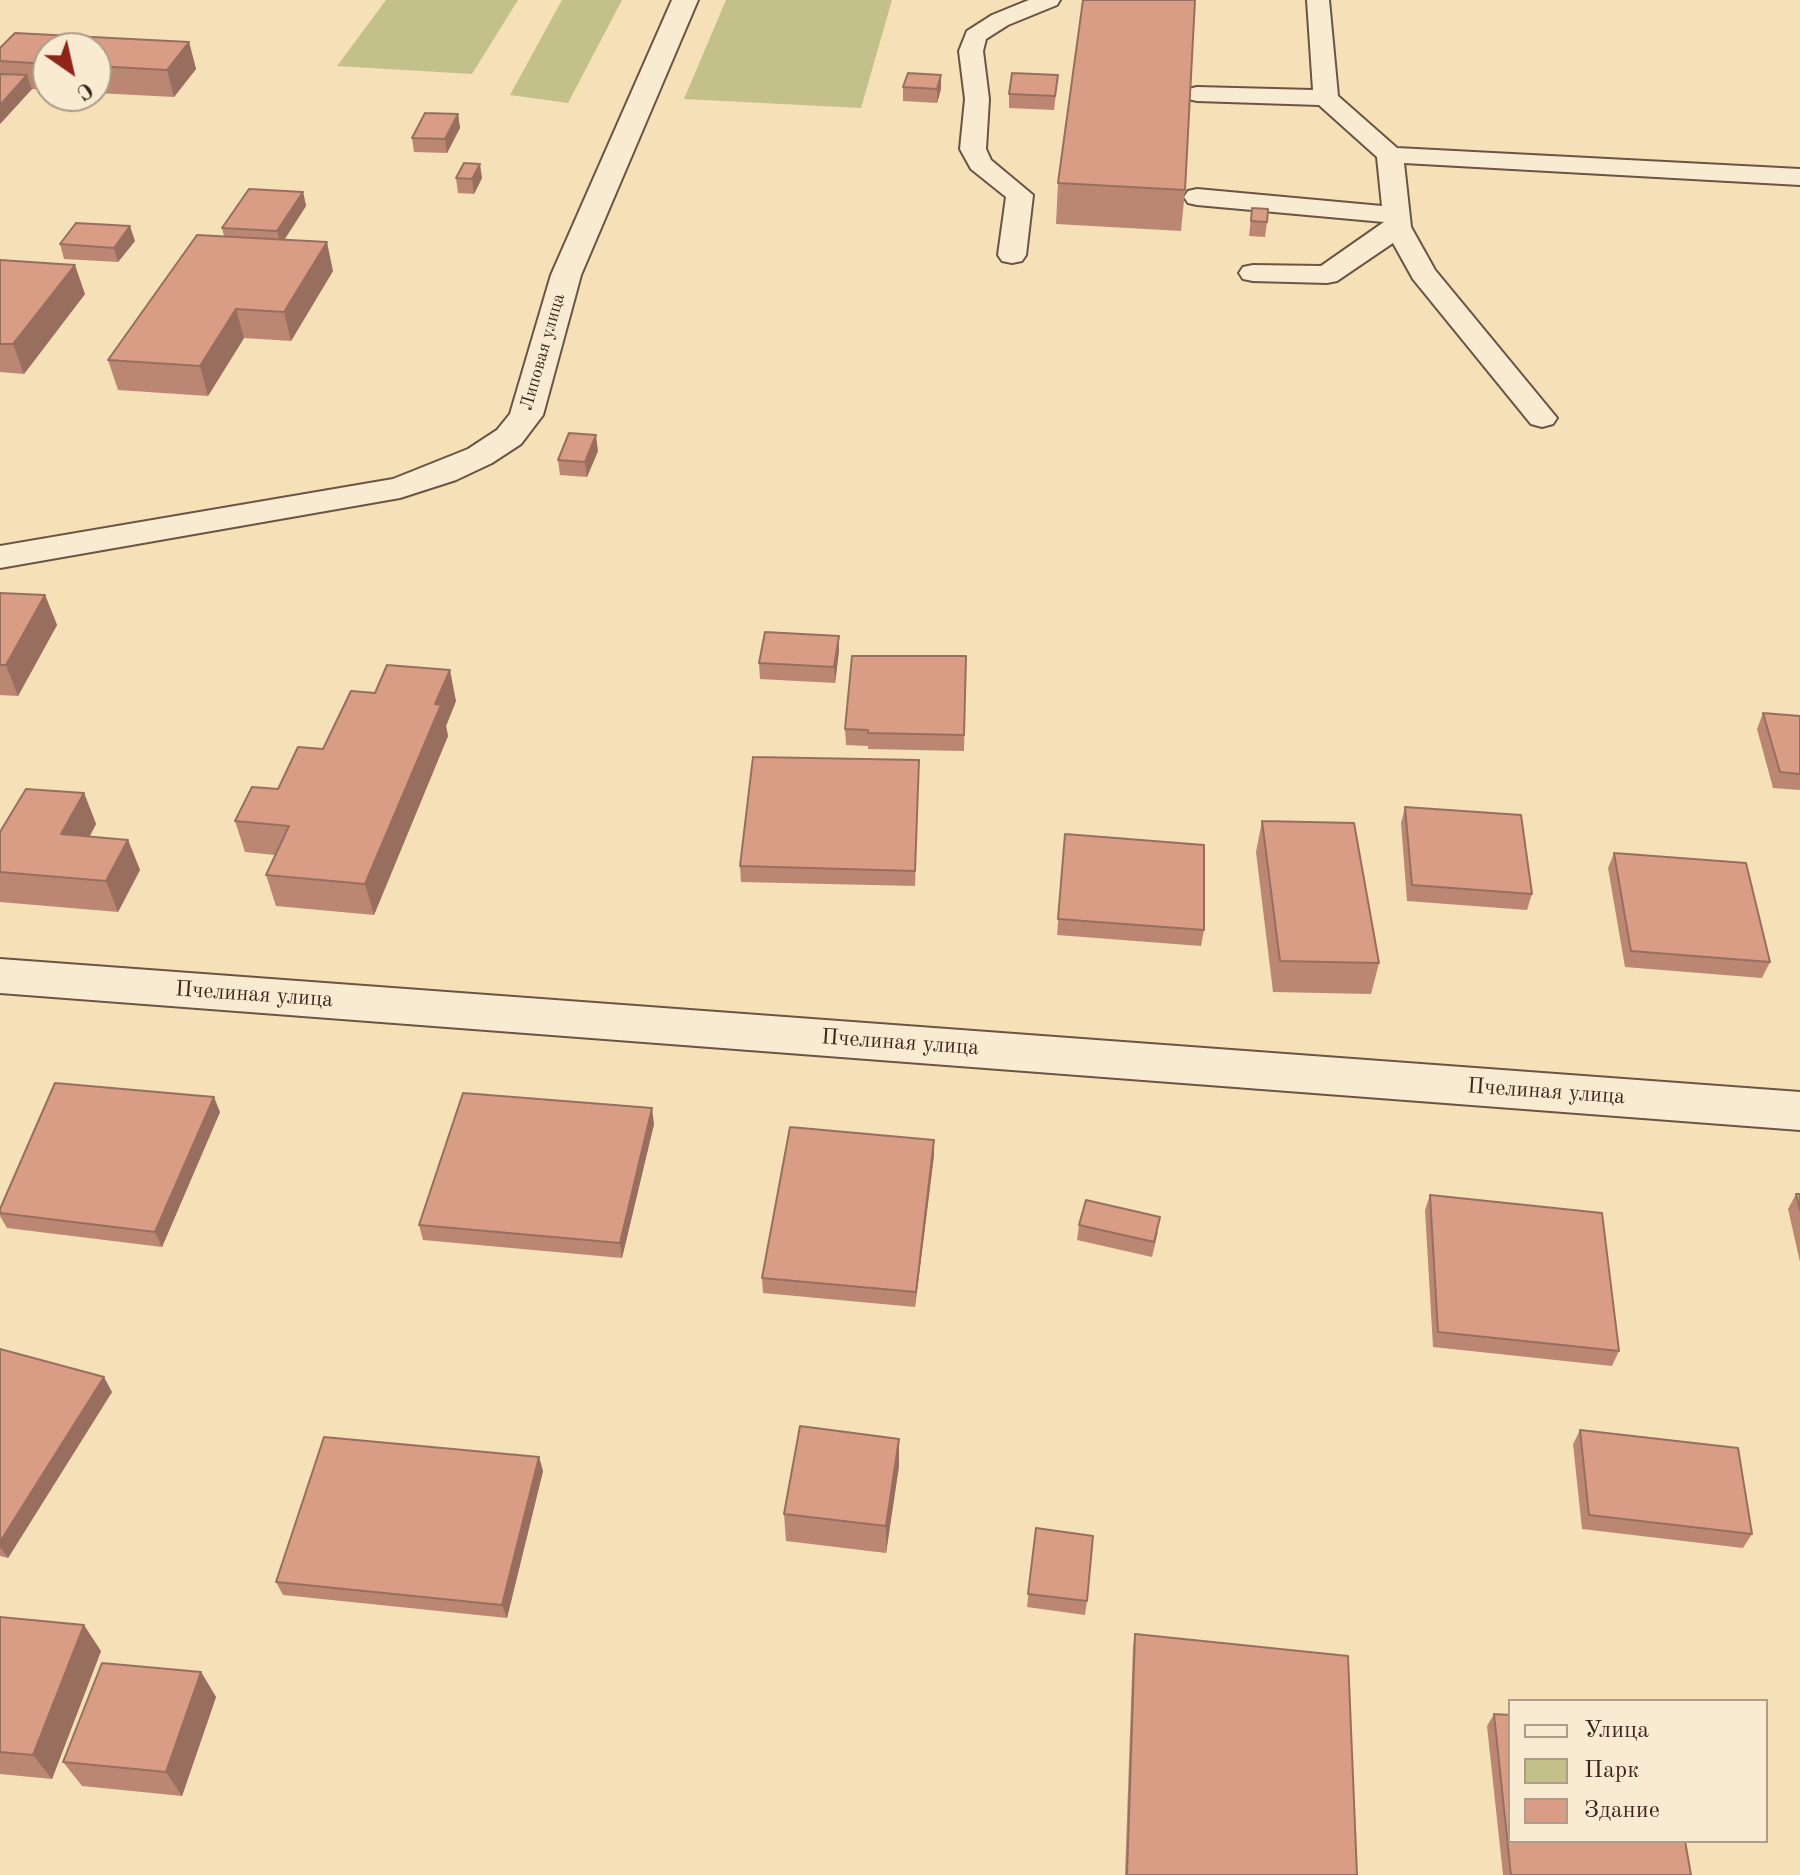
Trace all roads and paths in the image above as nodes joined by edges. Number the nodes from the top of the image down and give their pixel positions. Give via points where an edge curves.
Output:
1 (685, 0) edge
2 (1049, 0) edge
3 (1318, 0) edge
4 (1197, 94) dead end
5 (1326, 98) junction
6 (1390, 155) junction
7 (1800, 177) edge
8 (1197, 197) dead end
9 (1397, 221) junction
10 (1012, 255) dead end
11 (1253, 273) dead end
12 (1542, 418) dead end
13 (0, 557) edge
14 (0, 976) edge
15 (1800, 1111) edge

1 - 13 street, Липовая улица via 566,275 526,415 509,437 444,473 400,488
2 - 10 lane via 975,36 971,51 977,99 973,149 980,164 1020,195
3 - 5 lane
4 - 5 lane
5 - 6 lane
6 - 7 lane
6 - 9 lane
8 - 9 lane
9 - 11 lane via 1327,275
9 - 12 lane via 1423,273
14 - 15 street, Пчелиная улица

